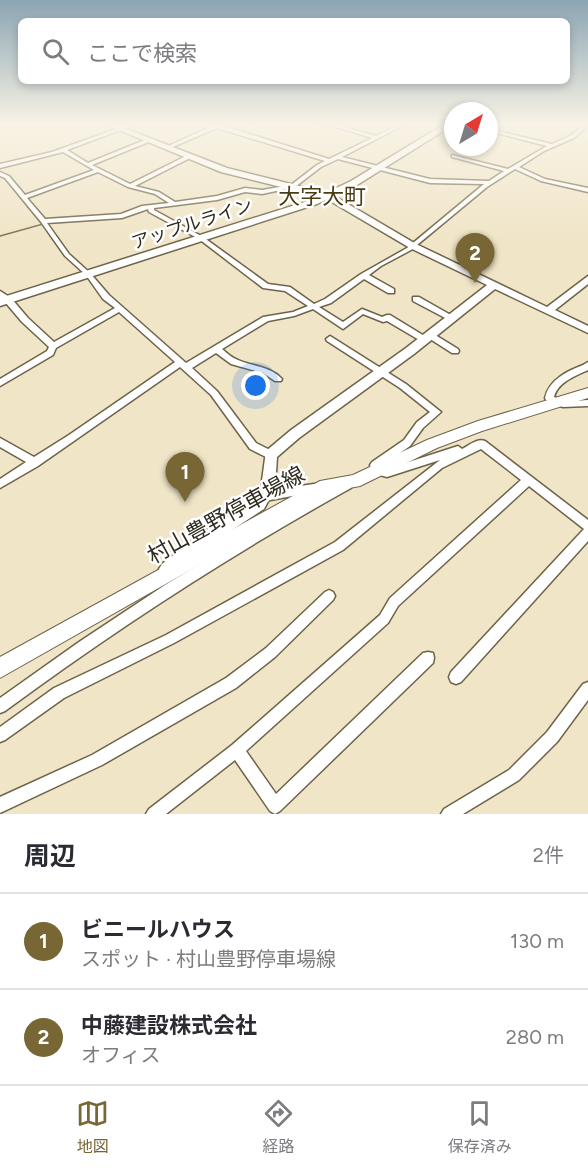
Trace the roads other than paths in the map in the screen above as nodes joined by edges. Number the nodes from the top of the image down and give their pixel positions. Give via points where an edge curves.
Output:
1 (85, 163) edge
2 (93, 163) edge
3 (175, 163) edge
4 (206, 163) edge
5 (326, 163) edge
6 (360, 163) edge
7 (387, 163) edge
8 (485, 163) edge
9 (521, 163) edge
10 (88, 165) junction
11 (379, 168) junction
12 (512, 169) junction
13 (99, 170) junction
14 (0, 174) edge
15 (490, 183) junction
16 (130, 186) junction
17 (292, 186) junction
18 (588, 190) edge
19 (328, 196) junction
20 (23, 198) junction
21 (173, 203) junction
22 (151, 207) junction
23 (43, 221) junction
24 (201, 238) junction
25 (413, 246) junction
26 (88, 274) junction
27 (363, 275) junction
28 (588, 279) edge
29 (494, 285) junction
30 (391, 291) dead end
31 (2, 299) edge
32 (416, 299) dead end
33 (120, 308) junction
34 (313, 308) junction
35 (548, 311) junction
36 (452, 318) junction
37 (588, 330) edge
38 (427, 337) junction
39 (330, 339) dead end
40 (53, 346) junction
41 (216, 349) junction
42 (455, 351) dead end
43 (183, 366) junction
44 (587, 367) edge
45 (381, 371) junction
46 (278, 379) dead end
47 (0, 383) edge
48 (588, 393) edge
49 (555, 403) junction
50 (588, 403) edge
51 (0, 442) edge
52 (482, 444) junction
53 (271, 455) junction
54 (34, 463) junction
55 (376, 471) junction
56 (528, 480) junction
57 (355, 481) junction
58 (0, 484) edge
59 (325, 486) junction
60 (266, 496) junction
61 (588, 526) edge
62 (588, 533) edge
63 (153, 584) junction
64 (329, 596) dead end
65 (428, 658) dead end
66 (0, 668) edge
67 (456, 677) dead end
68 (588, 689) edge
69 (0, 706) edge
70 (0, 735) edge
71 (237, 750) junction
72 (0, 805) edge
73 (154, 814) edge
74 (449, 814) edge

1 - 10 street
2 - 10 street
3 - 16 street
4 - 17 street
5 - 17 street
6 - 11 street
7 - 11 highway, アップルライン
8 - 12 street
9 - 12 street
10 - 13 street
11 - 15 street via 430,181
11 - 19 highway, アップルライン
12 - 15 street
12 - 18 street
13 - 16 street
13 - 20 street
14 - 20 street
15 - 25 street
16 - 21 street
17 - 19 street
17 - 21 street
19 - 24 highway, アップルライン
19 - 25 street
20 - 23 street
21 - 22 street
22 - 23 street via 122,216
22 - 24 street via 151,211
23 - 26 street via 67,255
24 - 26 highway, アップルライン
24 - 34 street via 266,286 287,290
25 - 27 street
25 - 29 street
26 - 31 highway, アップルライン
26 - 33 street
27 - 30 street
27 - 34 street
28 - 35 street
29 - 35 street
29 - 36 street
31 - 40 street
32 - 36 street
33 - 40 street
33 - 43 street
34 - 38 street via 343,326 362,311 383,320 387,317
34 - 41 street via 266,319
35 - 37 street
36 - 38 street
38 - 42 street
38 - 45 street
39 - 45 street
40 - 47 street via 50,353
41 - 43 street
41 - 46 street via 234,362 266,371
43 - 53 street via 214,393 253,446
43 - 54 street
44 - 49 street via 555,385 549,392
45 - 53 street
45 - 55 street via 436,412 407,442 375,465
48 - 49 main road, 村山豊野停車場線
49 - 50 street
49 - 55 main road, 村山豊野停車場線 via 432,444
51 - 54 street
52 - 55 street via 387,473
52 - 56 street
52 - 70 street via 439,465 339,546 170,639 59,693
53 - 60 street
54 - 58 street
55 - 57 main road, 村山豊野停車場線
56 - 61 street
56 - 71 street via 394,602 384,619
57 - 59 main road, 村山豊野停車場線
57 - 69 street via 255,536 156,598
59 - 60 street
59 - 63 main road, 村山豊野停車場線
60 - 63 street via 259,505 179,558
62 - 67 street
63 - 66 main road, 村山豊野停車場線
64 - 72 street via 275,648 231,683 97,760
65 - 71 street via 275,806
68 - 74 street via 552,737 514,775
71 - 73 street

